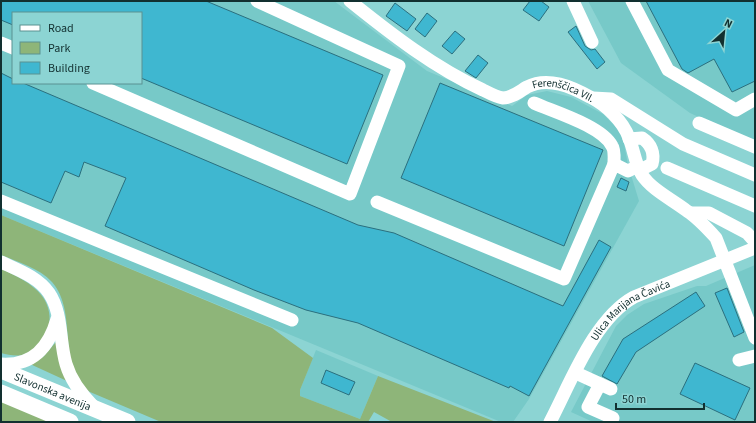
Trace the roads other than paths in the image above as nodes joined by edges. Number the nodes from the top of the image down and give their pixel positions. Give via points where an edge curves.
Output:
1 (257, 1) edge
2 (350, 1) edge
3 (573, 1) edge
4 (632, 1) edge
5 (592, 42) dead end
6 (1, 43) edge
7 (12, 48) edge
8 (95, 84) edge
9 (593, 98) junction
10 (755, 99) edge
11 (534, 103) dead end
12 (700, 123) dead end
13 (629, 139) junction
14 (755, 147) edge
15 (614, 164) junction
16 (639, 168) junction
17 (667, 168) dead end
18 (755, 175) edge
19 (1, 201) edge
20 (377, 202) dead end
21 (755, 206) edge
22 (691, 213) junction
23 (755, 242) edge
24 (755, 248) edge
25 (724, 260) junction
26 (1, 262) edge
27 (58, 315) junction
28 (292, 320) dead end
29 (755, 338) edge
30 (755, 356) edge
31 (740, 360) dead end
32 (1, 364) edge
33 (1, 370) edge
34 (576, 373) junction
35 (1, 393) edge
36 (95, 408) junction
37 (613, 418) dead end
38 (70, 422) edge
39 (127, 422) edge
40 (550, 422) edge

1 - 8 street via 399,66 350,194
2 - 9 street, Ferenščica VII. via 389,33 464,81 494,95 508,97 543,82 564,85
3 - 5 street
4 - 10 street via 668,70 736,110
6 - 7 street
9 - 13 street, Ferenščica VII. via 615,116
9 - 18 street via 611,99 683,144
11 - 15 street via 590,127 605,137 613,147
12 - 14 street
13 - 16 street, Ferenščica VII.
13 - 16 street via 642,138 651,148 654,157 652,164
15 - 16 street via 628,171
15 - 20 street via 564,279
16 - 22 street, Ferenščica VII. via 650,184
17 - 21 street
19 - 28 street
22 - 23 street via 709,213 747,233
22 - 25 street, Ferenščica VII. via 716,238
24 - 25 street, Ulica Marijana Čavića
25 - 29 street, Ferenščica VII.
25 - 34 street, Ulica Marijana Čavića via 626,302 602,326
26 - 27 street via 32,277 42,285
27 - 32 street via 54,331 39,353 16,363
27 - 36 street via 70,377
30 - 31 street
33 - 36 main road, Slavonska avenija
34 - 37 street via 605,387 588,407
34 - 40 street, Ulica Marijana Čavića
35 - 38 main road, Slavonska avenija
36 - 39 main road, Slavonska avenija

